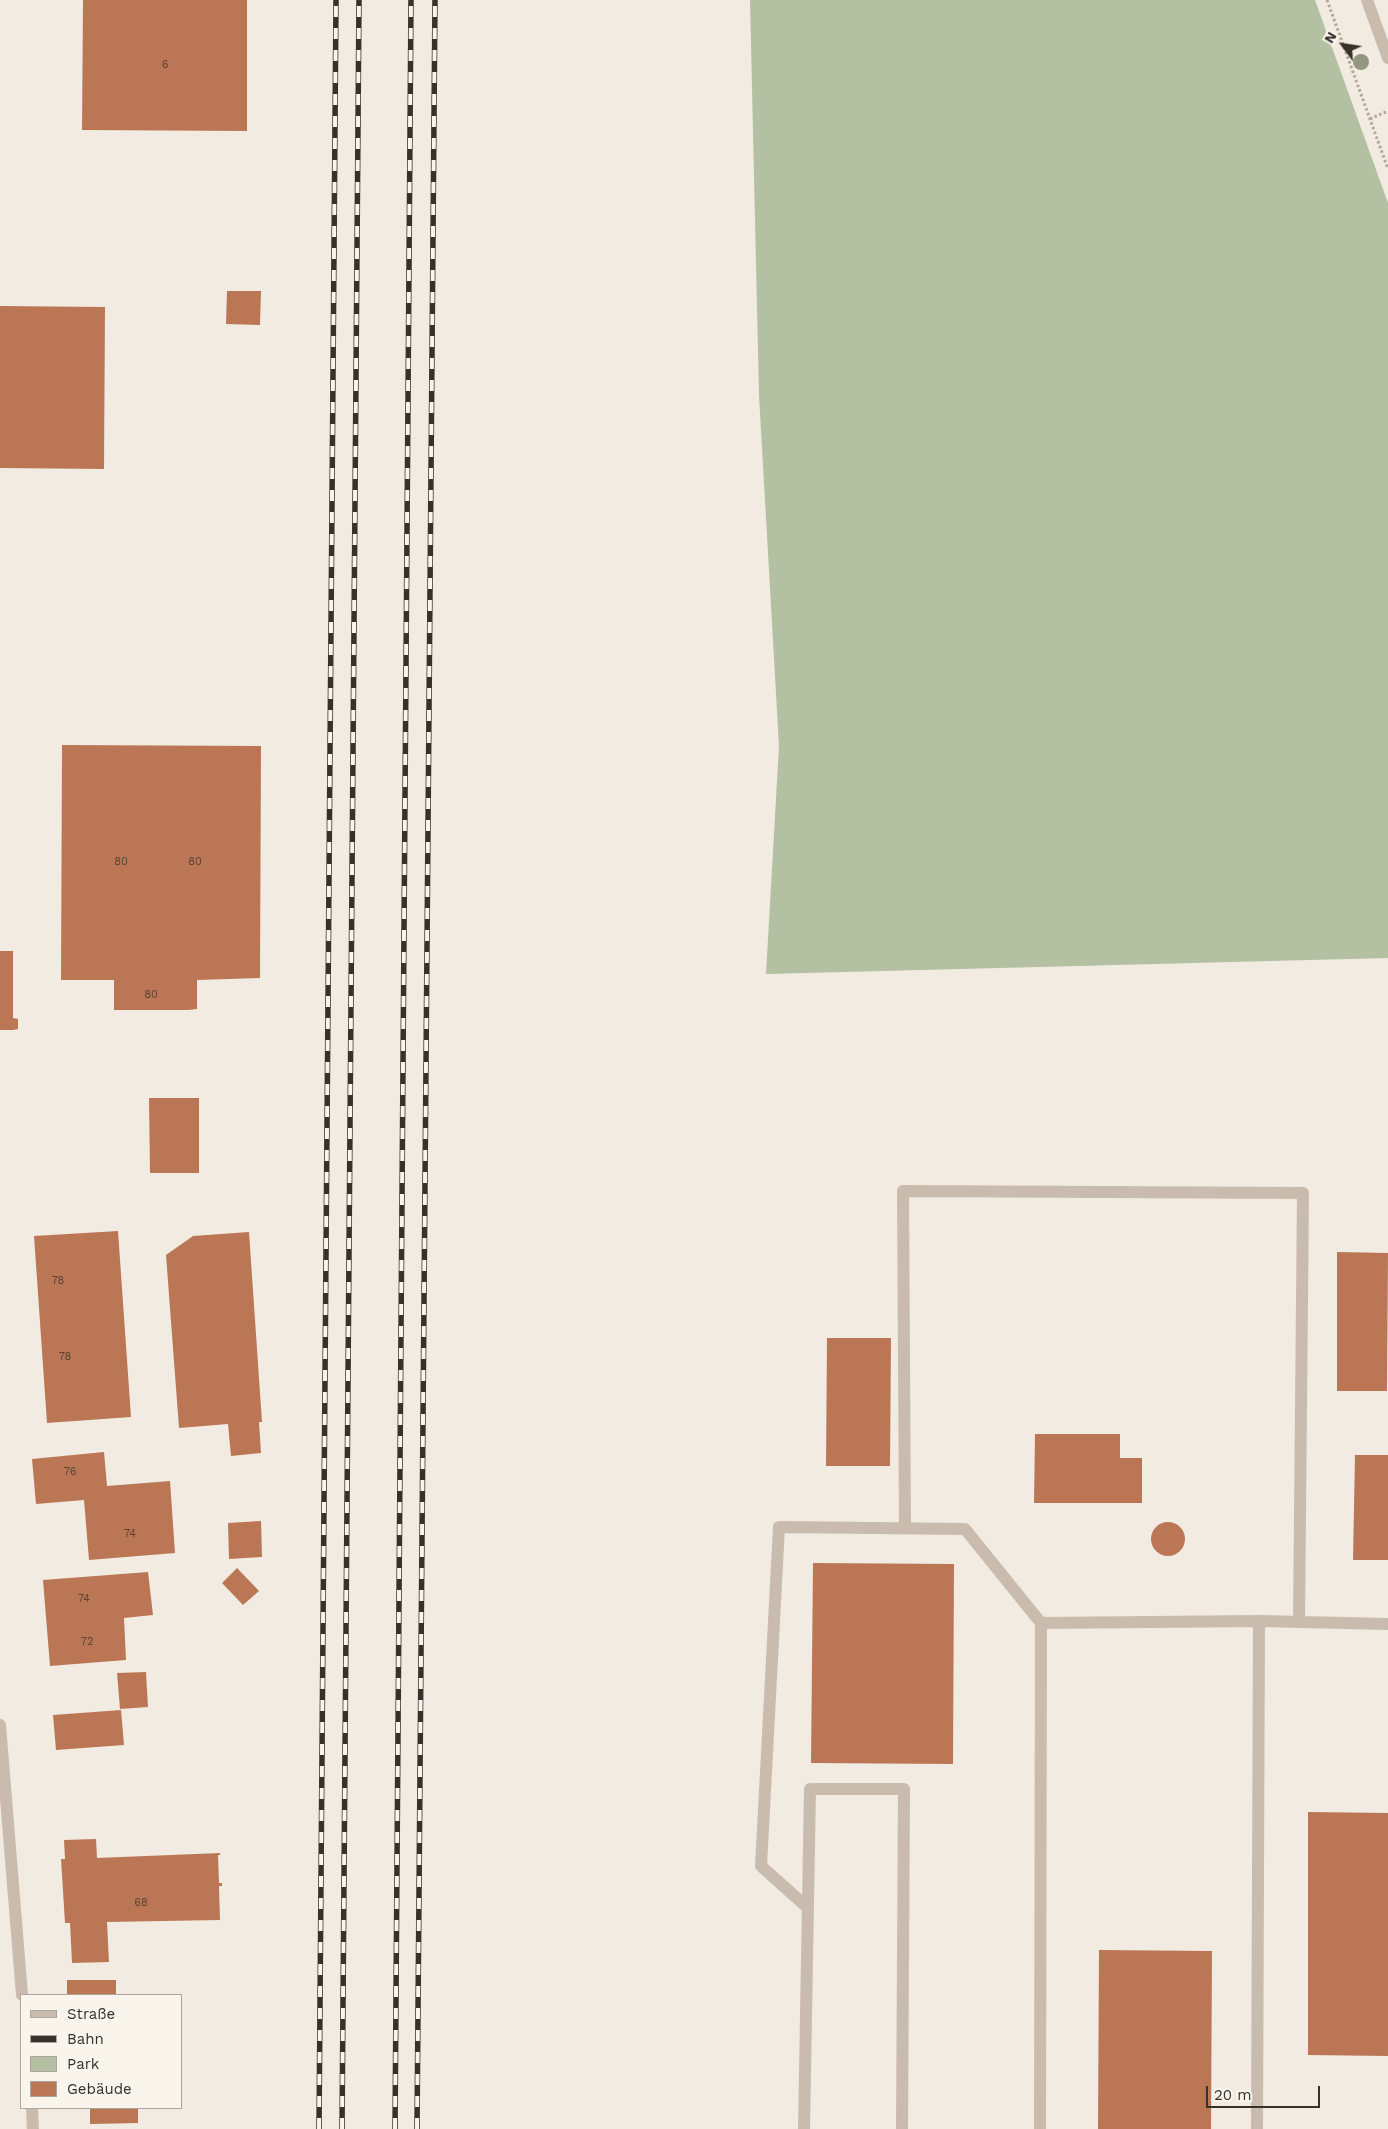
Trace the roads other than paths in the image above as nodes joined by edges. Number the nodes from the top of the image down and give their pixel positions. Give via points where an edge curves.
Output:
1 (1367, 0) edge
2 (1388, 58) edge
3 (905, 1528) junction
4 (1259, 1621) junction
5 (1041, 1622) junction
6 (1299, 1622) junction
7 (1388, 1624) edge
8 (0, 1725) edge
9 (808, 1908) junction
10 (22, 1994) edge
11 (32, 2109) edge
12 (33, 2129) edge
13 (804, 2129) edge
14 (902, 2129) edge
15 (1040, 2129) edge
16 (1257, 2129) edge

1 - 2 street
3 - 5 street via 965,1529
3 - 6 street via 903,1191 1303,1193
3 - 9 street via 779,1527 761,1866
4 - 5 street
4 - 6 street
4 - 16 street
5 - 15 street
6 - 7 street
8 - 10 street
9 - 13 street
9 - 14 street via 810,1789 904,1789
11 - 12 street

